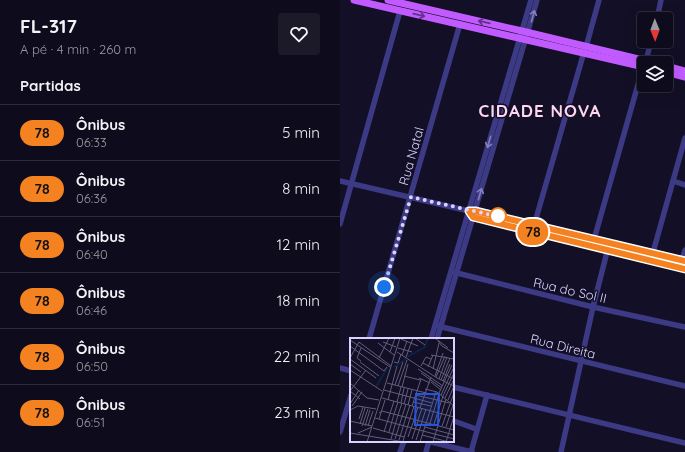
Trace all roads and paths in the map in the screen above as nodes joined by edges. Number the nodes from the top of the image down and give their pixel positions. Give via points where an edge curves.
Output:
1 (354, 0) edge
2 (388, 0) edge
3 (531, 0) edge
4 (537, 0) edge
5 (599, 0) edge
6 (662, 0) edge
7 (400, 11) junction
8 (658, 12) edge
9 (460, 24) junction
10 (524, 35) junction
11 (585, 50) junction
12 (637, 63) edge
13 (673, 68) edge
14 (685, 71) edge
15 (673, 74) edge
16 (685, 77) edge
17 (637, 90) edge
18 (685, 138) edge
19 (340, 180) edge
20 (673, 181) junction
21 (352, 183) junction
22 (685, 185) edge
23 (411, 197) junction
24 (472, 211) junction
25 (473, 217) junction
26 (340, 224) edge
27 (534, 225) junction
28 (532, 232) junction
29 (594, 240) junction
30 (609, 243) junction
31 (592, 246) junction
32 (607, 250) junction
33 (685, 250) edge
34 (653, 254) junction
35 (651, 260) junction
36 (684, 261) edge
37 (683, 268) edge
38 (454, 273) junction
39 (593, 307) junction
40 (438, 326) junction
41 (685, 327) edge
42 (369, 338) edge
43 (432, 338) edge
44 (436, 338) edge
45 (582, 362) junction
46 (340, 368) edge
47 (350, 371) edge
48 (685, 386) edge
49 (454, 387) edge
50 (486, 395) junction
51 (350, 398) edge
52 (568, 416) junction
53 (454, 421) edge
54 (476, 429) junction
55 (340, 432) edge
56 (404, 442) edge
57 (428, 442) edge
58 (432, 442) edge
59 (685, 443) edge
60 (400, 452) edge
61 (426, 452) edge
62 (469, 452) edge
63 (561, 452) edge

1 - 7 main road
10 -> 2 main road
3 - 10 street
10 -> 4 street
5 - 11 street
6 - 8 street
7 -> 9 main road
7 - 21 street
9 - 10 main road
9 - 23 street, Rua Natal
10 - 11 main road
10 - 24 street
11 - 12 main road
11 - 27 street
13 - 14 main road
15 - 16 main road
17 - 29 street
18 - 20 street
19 - 21 street
20 - 22 street
20 - 34 street
21 - 23 street
21 - 26 street
23 - 24 street
23 - 42 street, Rua Natal
24 - 25 street
24 - 27 street
24 - 38 street
25 - 28 street
25 - 38 street
27 - 28 street
27 - 29 street
28 - 31 street
29 - 30 street
29 - 31 street
30 - 32 street
30 - 34 street
31 - 32 street
32 - 35 street
32 - 39 street
33 - 36 street
34 - 35 street
34 - 36 street
35 - 37 street
36 - 37 street
38 - 39 street, Rua do Sol II
38 - 40 street
39 - 41 street, Rua do Sol II
39 - 45 street
40 - 43 street
40 - 44 street
40 - 45 street, Rua Direita
45 - 48 street, Rua Direita
45 - 52 street
46 - 47 street
49 - 50 street
50 - 52 street
50 - 54 street
51 - 55 street
52 - 59 street
52 - 63 street
53 - 54 street
54 - 62 street
56 - 60 street
57 - 61 street
58 - 62 street

